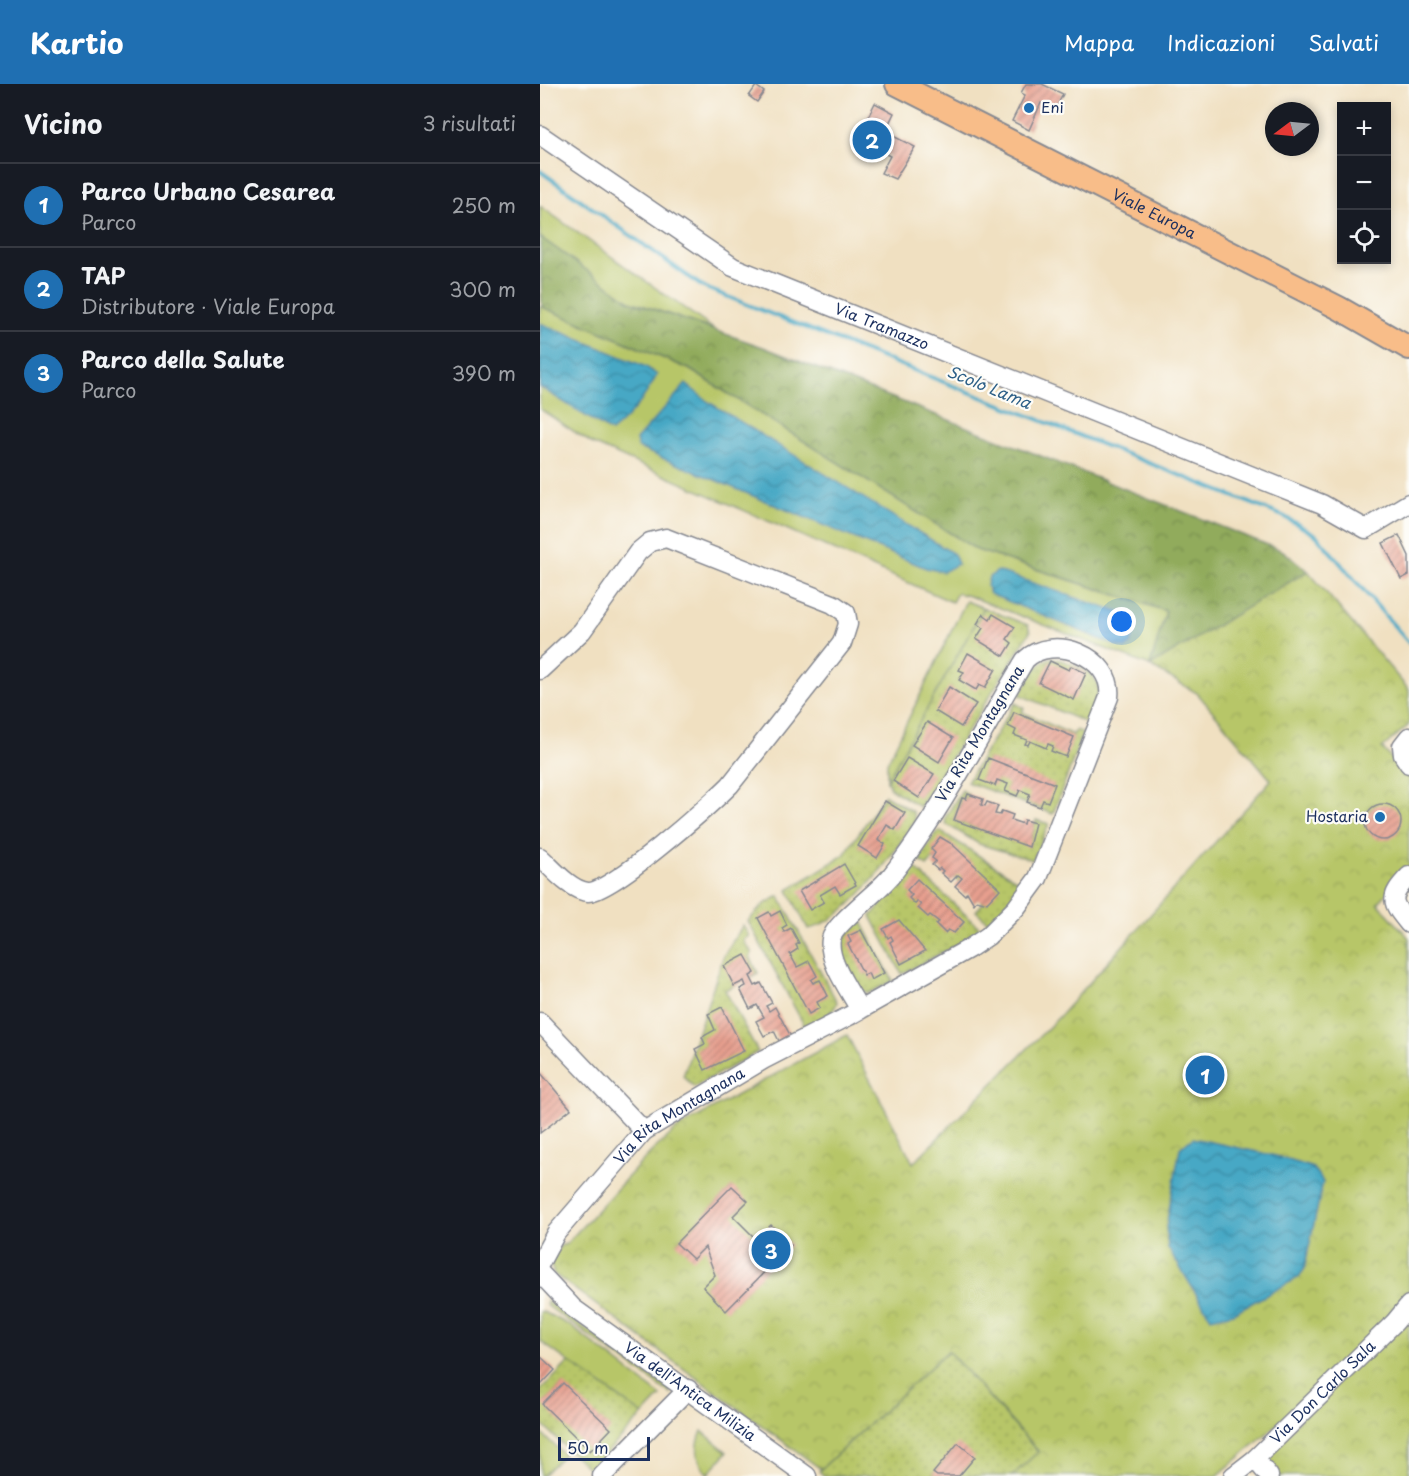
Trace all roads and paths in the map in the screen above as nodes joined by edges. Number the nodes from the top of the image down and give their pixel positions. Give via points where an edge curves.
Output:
1 (897, 84) edge
2 (540, 135) edge
3 (1409, 348) edge
4 (1409, 503) edge
5 (540, 670) edge
6 (1409, 737) edge
7 (1409, 764) edge
8 (540, 857) edge
9 (1409, 876) edge
10 (1409, 924) edge
11 (860, 1010) junction
12 (540, 1022) edge
13 (644, 1131) junction
14 (547, 1240) edge
15 (540, 1263) edge
16 (540, 1273) edge
17 (540, 1294) edge
18 (1409, 1305) edge
19 (573, 1308) junction
20 (688, 1389) junction
21 (1255, 1459) junction
22 (602, 1476) edge
23 (807, 1476) edge
24 (1233, 1476) edge
25 (1269, 1476) edge

1 - 3 main road, Viale Europa via 1339,308
2 - 4 street, Via Tramazzo via 733,267 1322,504 1366,529
5 - 8 street via 582,631 638,552 650,542 666,538 832,604 846,613 848,624 842,644 730,785 643,859 601,889 588,892 573,886
6 - 7 street via 1402,746
9 - 10 street via 1393,899
11 - 11 street, Via Rita Montagnana via 988,936 1038,878 1109,697 1106,675 1092,660 1052,647 1038,649 1025,660 890,877 834,930 830,946 833,956
11 - 13 street, Via Rita Montagnana via 753,1066
12 - 13 street
13 - 14 street, Via Rita Montagnana
14 - 15 street, Via Rita Montagnana
16 - 19 street, Via dell'Antica Milizia
17 - 19 street, Via dell'Antica Milizia
18 - 21 street, Via Don Carlo Sala
19 - 20 street, Via dell'Antica Milizia
20 - 22 street
20 - 23 street, Via dell'Antica Milizia
21 - 24 street, Via Don Carlo Sala
21 - 25 street

